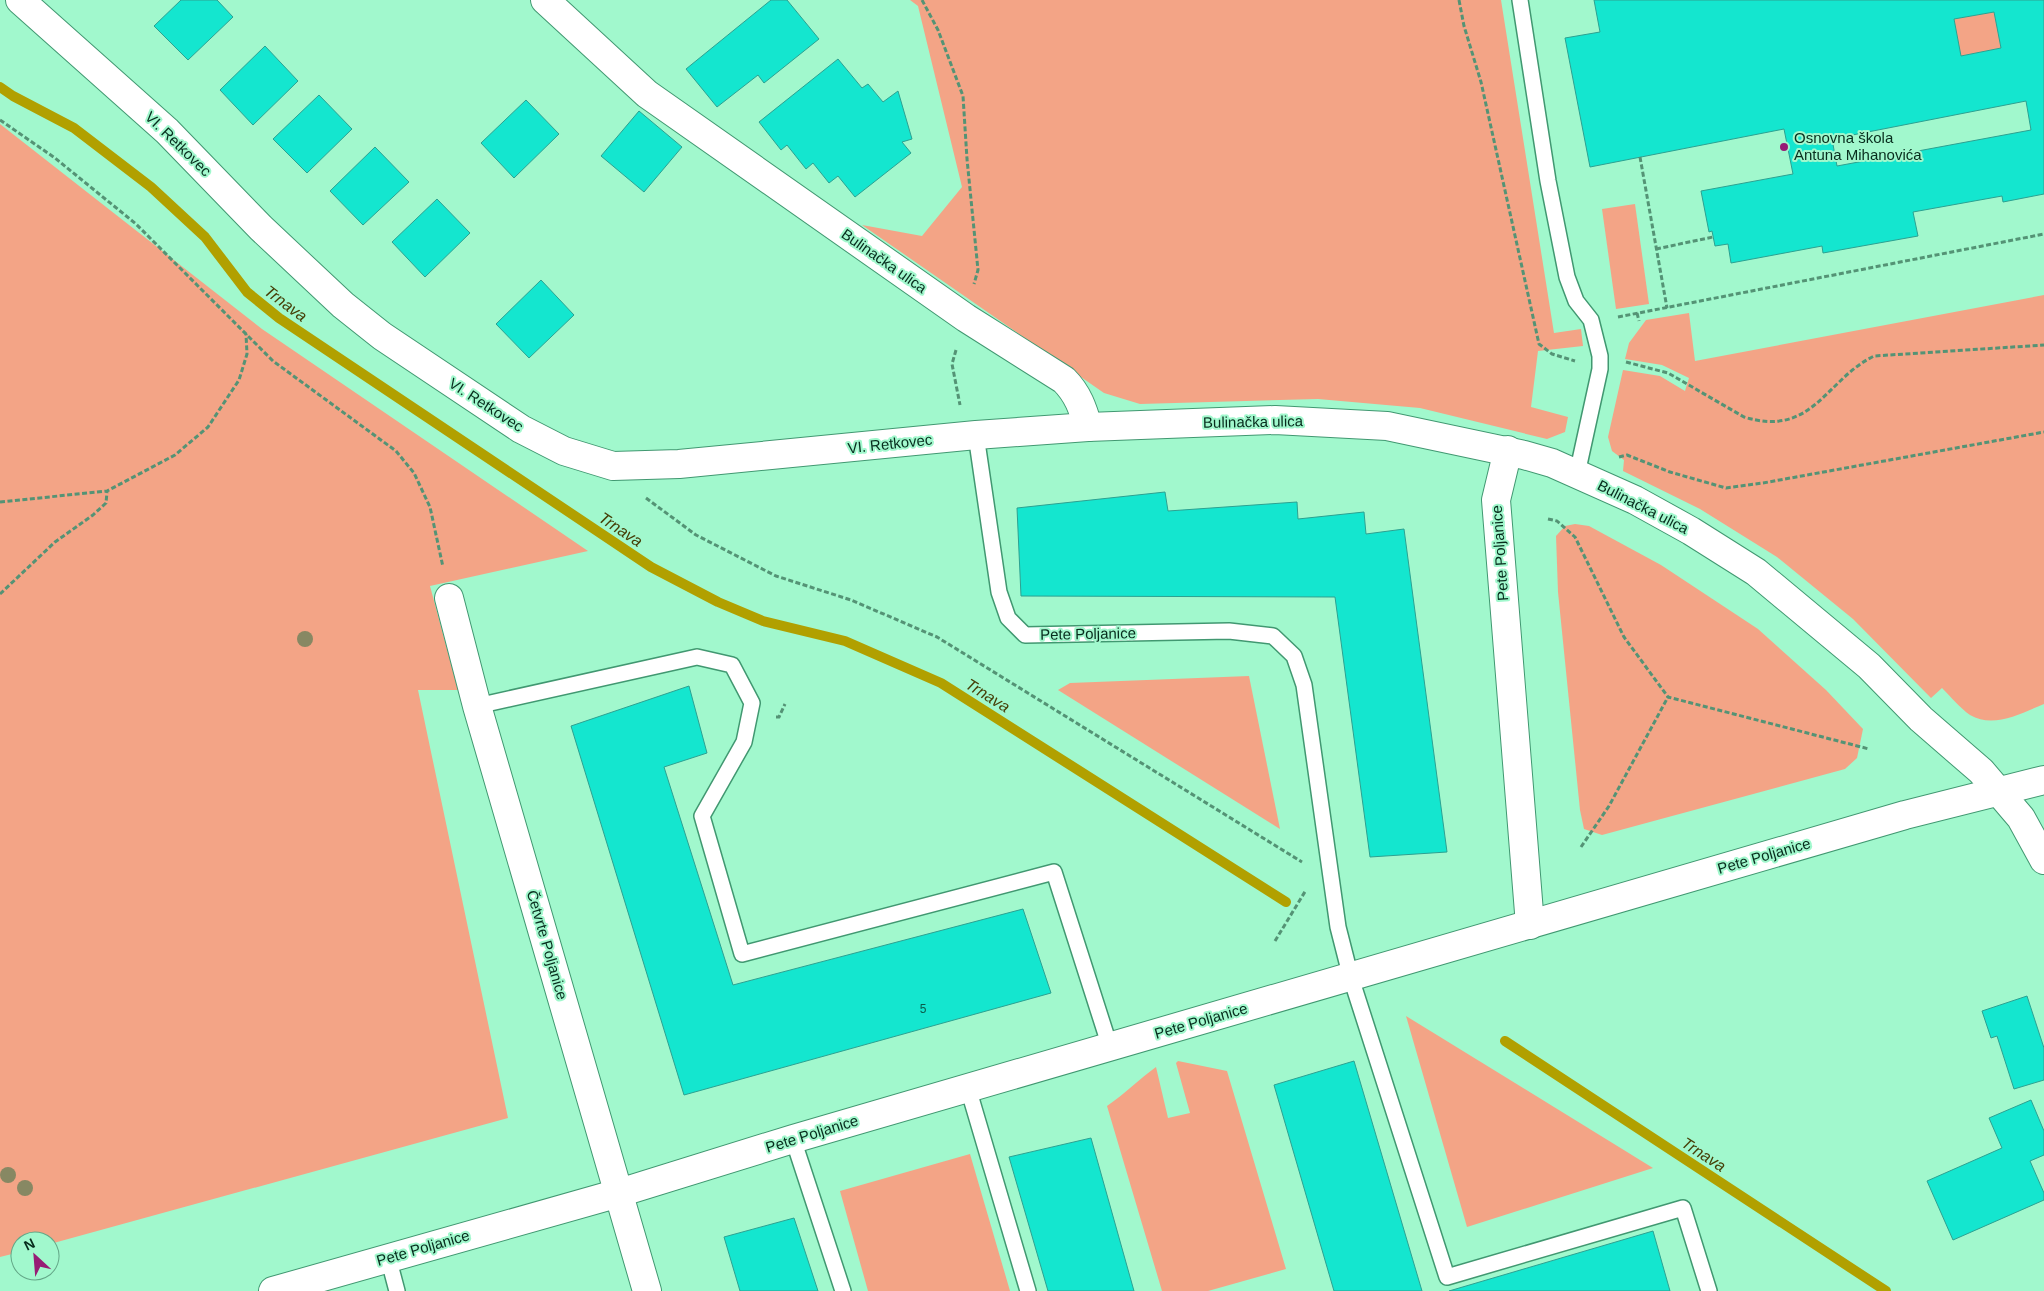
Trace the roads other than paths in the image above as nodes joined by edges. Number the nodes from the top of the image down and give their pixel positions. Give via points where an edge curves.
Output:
1 (20, 0) edge
2 (545, 0) edge
3 (1520, 0) edge
4 (1088, 428) junction
5 (976, 435) junction
6 (1508, 450) junction
7 (1577, 474) junction
8 (449, 598) road end
9 (477, 706) junction
10 (2044, 780) edge
11 (1999, 792) junction
12 (2044, 860) edge
13 (1530, 926) junction
14 (1351, 978) junction
15 (1110, 1047) junction
16 (968, 1088) junction
17 (793, 1139) junction
18 (619, 1193) junction
19 (388, 1257) junction
20 (273, 1291) edge
21 (397, 1291) edge
22 (646, 1291) edge
23 (843, 1291) edge
24 (1028, 1291) edge
25 (1709, 1291) edge

1 - 5 street, VI. Retkovec via 168,131 262,228 343,305 521,429 564,451 614,466 679,464
2 - 4 street, Bulinačka ulica via 647,94 966,318 1064,380 1074,390
3 - 7 lane via 1548,181 1567,276 1576,301 1591,320 1600,356
4 - 5 street, VI. Retkovec
4 - 6 street, Bulinačka ulica via 1284,420 1387,426
5 - 14 lane, Pete Poljanice via 999,592 1008,618 1025,635 1229,631 1272,636 1294,656 1304,685 1338,927
6 - 7 street, Bulinačka ulica
6 - 13 street, Pete Poljanice via 1496,500
7 - 11 street, Bulinačka ulica via 1635,500 1756,572 1869,666 1921,719 1981,771
8 - 9 street, Četvrte Poljanice
9 - 15 lane via 697,657 732,665 752,703 744,742 702,816 742,954 1054,872
9 - 18 street, Četvrte Poljanice
10 - 11 street, Pete Poljanice
11 - 12 street, Bulinačka ulica via 2026,826
11 - 13 street, Pete Poljanice via 1905,815
13 - 14 street, Pete Poljanice
14 - 15 street, Pete Poljanice
14 - 25 lane via 1447,1277 1683,1208
15 - 16 street, Pete Poljanice
16 - 17 street, Pete Poljanice
16 - 24 lane
17 - 18 street, Pete Poljanice
17 - 23 lane
18 - 19 street, Pete Poljanice
18 - 22 street, Četvrte Poljanice
19 - 20 street, Pete Poljanice
19 - 21 lane

